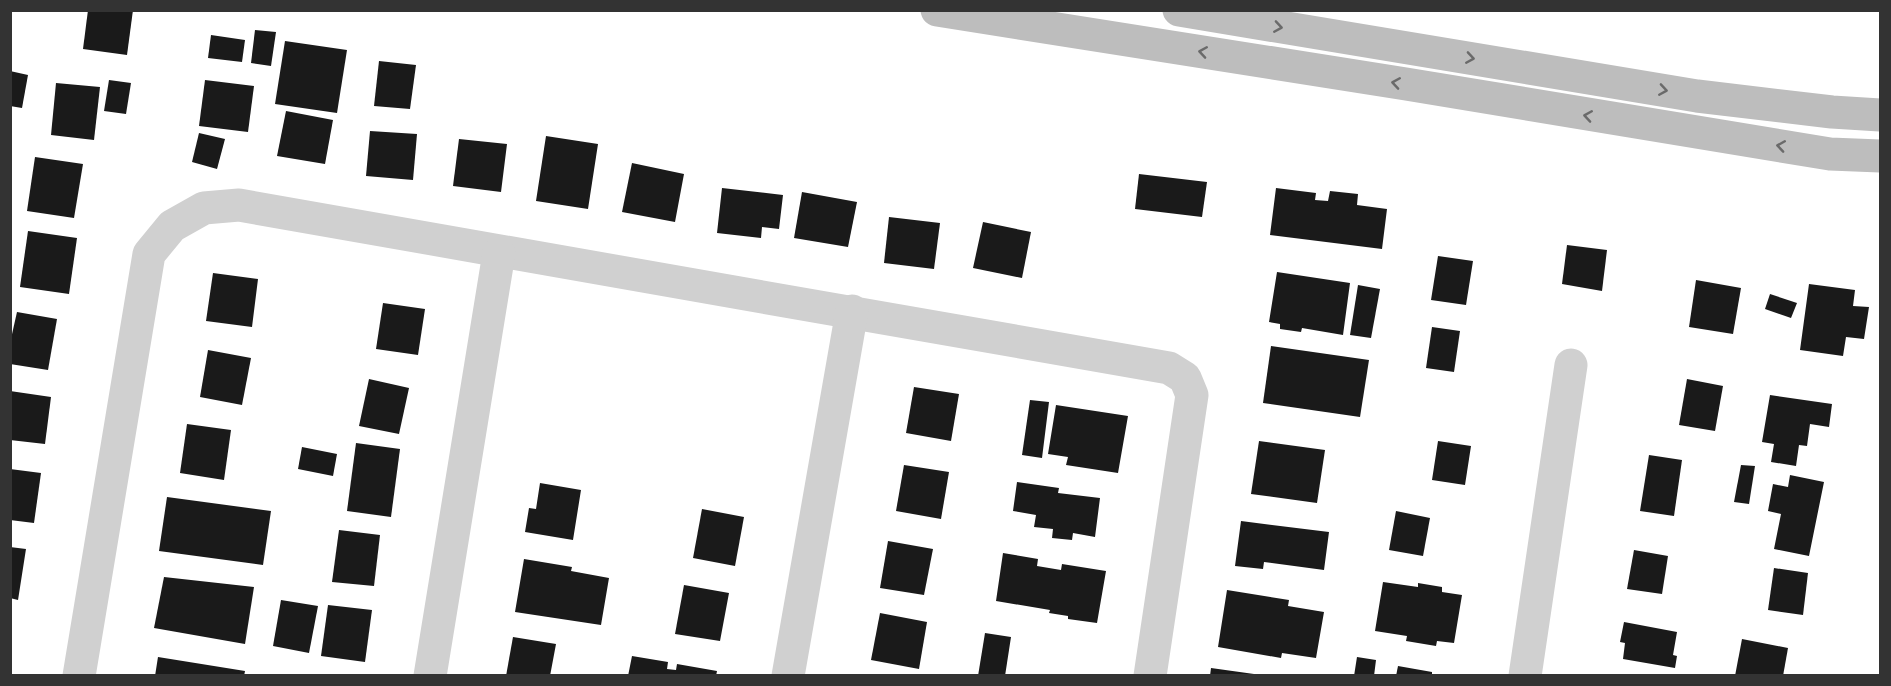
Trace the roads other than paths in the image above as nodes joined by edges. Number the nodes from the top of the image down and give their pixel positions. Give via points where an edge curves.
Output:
1 (937, 10) edge
2 (1179, 10) edge
3 (1832, 112) junction
4 (1881, 115) edge
5 (1830, 154) junction
6 (1881, 156) edge
7 (499, 253) junction
8 (852, 311) junction
9 (1571, 365) dead end
10 (79, 675) edge
11 (430, 675) edge
12 (788, 675) edge
13 (1150, 675) edge
14 (1525, 675) edge

5 -> 1 main road
2 -> 3 main road via 1697,96
3 - 4 main road
3 - 5 main road
5 - 6 main road
7 - 8 street
7 - 10 street via 239,205 204,208 172,226 149,254
7 - 11 street
8 - 12 street
8 - 13 street via 1169,368 1185,378 1192,395
9 - 14 street

